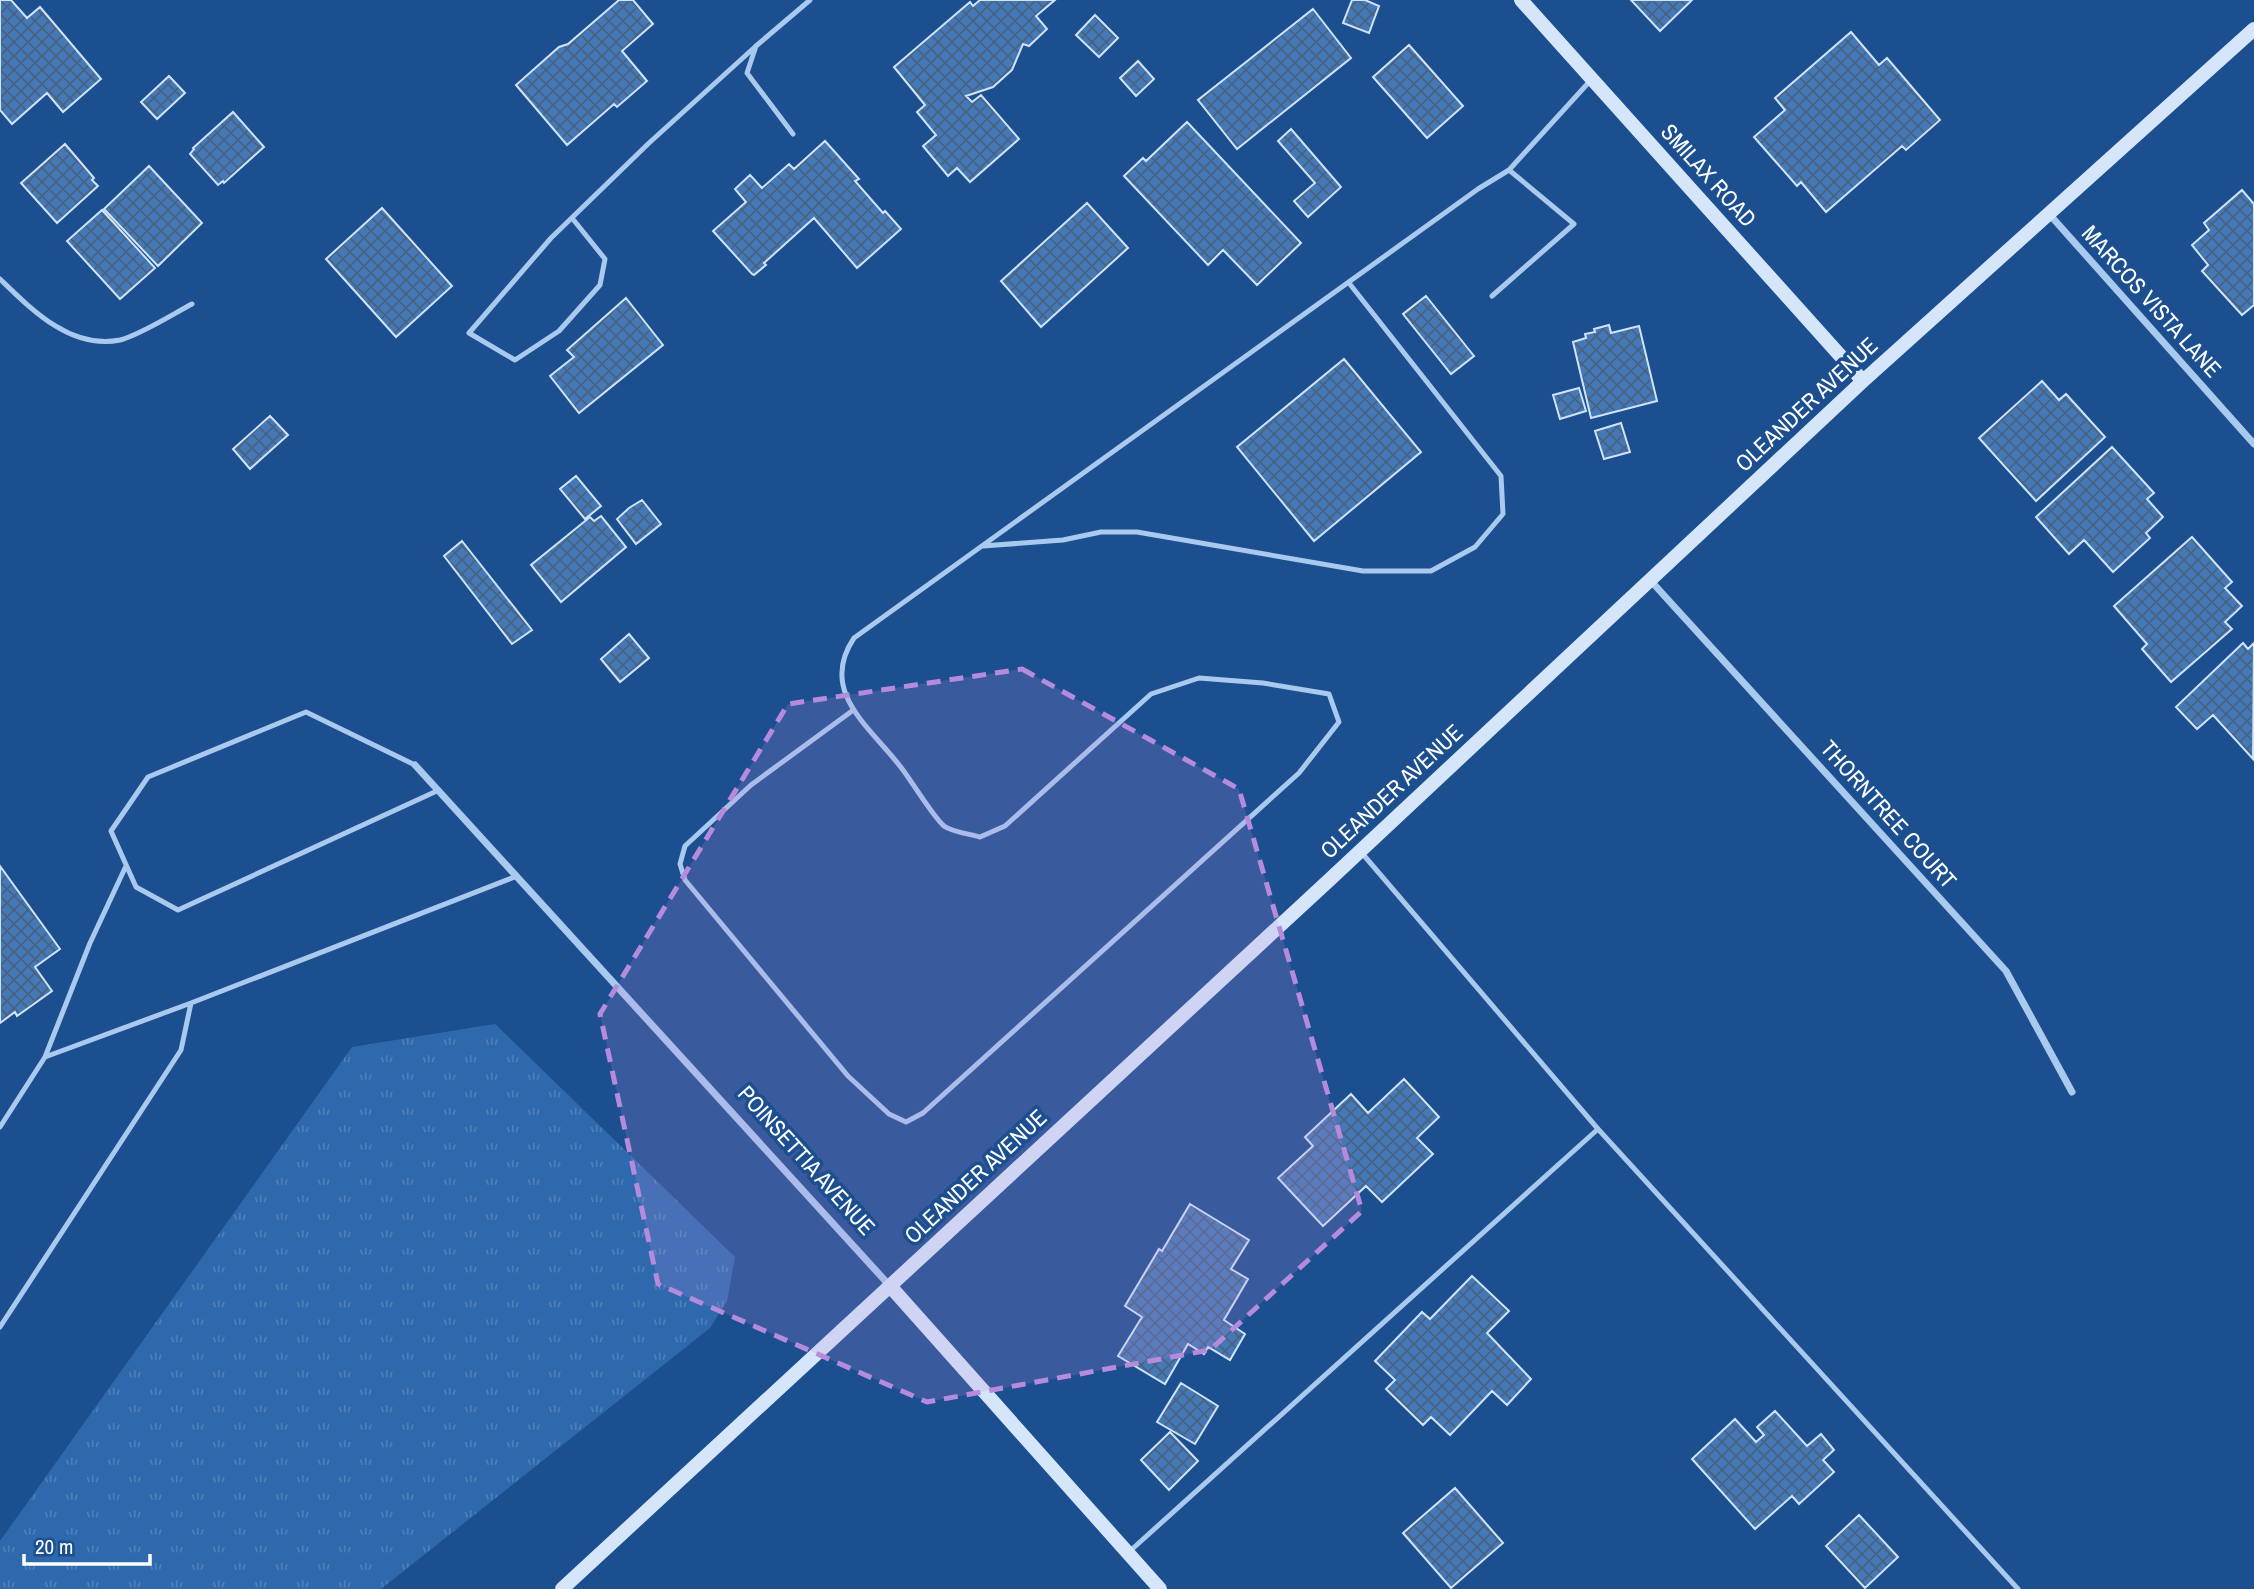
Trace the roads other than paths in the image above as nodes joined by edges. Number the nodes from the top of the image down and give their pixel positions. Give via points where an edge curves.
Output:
1 (810, 0) edge
2 (1521, 0) edge
3 (2254, 29) edge
4 (756, 46) junction
5 (1592, 78) junction
6 (793, 134) dead end
7 (1509, 170) junction
8 (2050, 215) junction
9 (572, 218) junction
10 (0, 279) edge
11 (1349, 283) junction
12 (1492, 296) dead end
13 (192, 304) dead end
14 (1863, 381) junction
15 (2254, 444) edge
16 (983, 545) junction
17 (1650, 580) junction
18 (852, 711) junction
19 (415, 765) joint
20 (439, 790) junction
21 (1360, 850) junction
22 (126, 866) junction
23 (517, 876) junction
24 (191, 1003) junction
25 (45, 1057) junction
26 (2072, 1093) dead end
27 (0, 1128) edge
28 (1598, 1129) junction
29 (890, 1286) junction
30 (0, 1327) edge
31 (1128, 1553) junction
32 (562, 1589) edge
33 (1160, 1589) edge
34 (2018, 1589) edge

1 - 4 lane
2 - 5 street, SMILAX ROAD
3 - 8 street, OLEANDER AVENUE
4 - 6 lane via 747,73
4 - 9 lane
5 - 7 lane
5 - 14 street, SMILAX ROAD
7 - 11 lane
7 - 12 lane via 1574,224
8 - 14 street, OLEANDER AVENUE
8 - 15 street, MARCOS VISTA LANE
9 - 9 lane via 551,238 469,333 515,360 559,331 600,285 605,259
10 - 13 lane via 56,327 98,341 121,340
11 - 16 lane
11 - 16 lane via 1501,476 1503,514 1475,547 1431,571 1363,571 1137,532
14 - 17 street, OLEANDER AVENUE
16 - 18 lane via 854,638 840,671
17 - 21 street, OLEANDER AVENUE
17 - 26 street, THORNTREE COURT via 2006,971
18 - 18 lane via 887,748 944,827 980,837 1005,826 1152,694 1199,678 1329,694 1339,722 1299,773 923,1113 906,1122 889,1114 848,1076 685,880 680,864 685,846 751,785
19 - 20 street, POINSETTIA AVENUE
19 - 22 lane via 306,712 148,777 111,831
20 - 22 lane via 178,910 135,887
20 - 23 street, POINSETTIA AVENUE
21 - 28 lane
21 - 29 street, OLEANDER AVENUE
22 - 25 lane
23 - 24 lane
23 - 29 street, POINSETTIA AVENUE
24 - 25 lane
24 - 30 lane via 181,1049
25 - 27 lane
28 - 31 lane
28 - 34 lane
29 - 31 street, POINSETTIA AVENUE
29 - 32 street, OLEANDER AVENUE
31 - 33 street, POINSETTIA AVENUE

